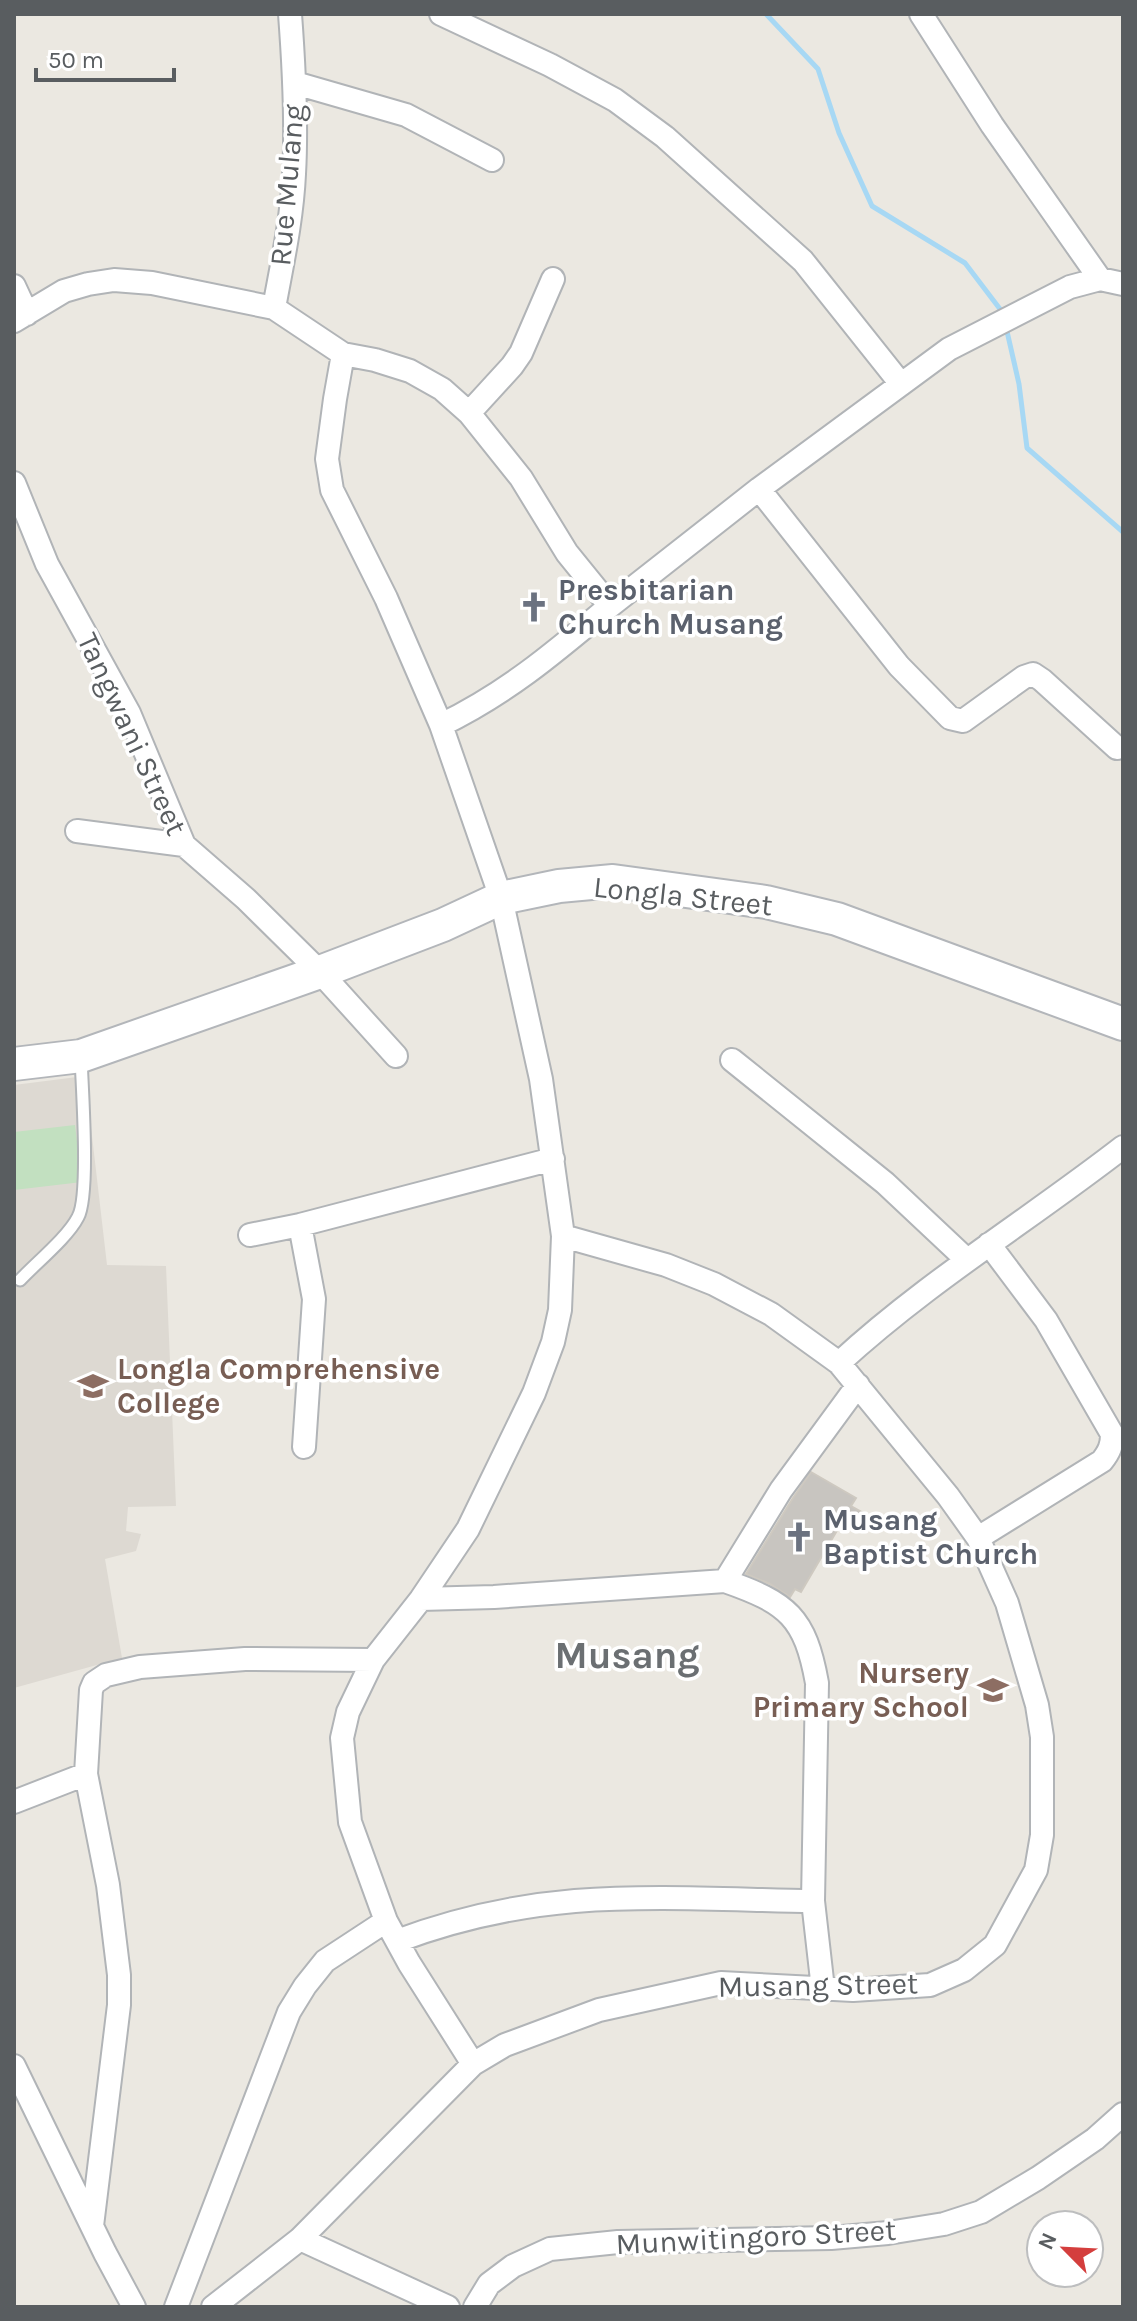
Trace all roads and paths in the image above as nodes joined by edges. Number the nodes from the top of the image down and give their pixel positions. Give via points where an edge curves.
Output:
1 (290, 14) edge
2 (441, 14) edge
3 (921, 14) edge
4 (295, 83) junction
5 (492, 160) dead end
6 (553, 279) dead end
7 (1100, 279) junction
8 (1123, 284) edge
9 (14, 286) edge
10 (274, 308) junction
11 (20, 318) edge
12 (343, 354) junction
13 (901, 384) junction
14 (469, 413) junction
15 (14, 483) edge
16 (759, 489) junction
17 (610, 606) junction
18 (441, 725) junction
19 (1117, 748) dead end
20 (77, 831) dead end
21 (184, 845) junction
22 (501, 898) junction
23 (320, 972) junction
24 (1123, 1024) edge
25 (81, 1056) junction
26 (396, 1056) dead end
27 (732, 1060) dead end
28 (14, 1064) edge
29 (1123, 1147) edge
30 (553, 1159) junction
31 (300, 1225) junction
32 (250, 1235) dead end
33 (563, 1236) junction
34 (989, 1244) junction
35 (967, 1260) junction
36 (20, 1280) dead end
37 (839, 1363) junction
38 (858, 1385) junction
39 (304, 1447) dead end
40 (978, 1538) junction
41 (725, 1581) junction
42 (421, 1599) junction
43 (373, 1660) junction
44 (86, 1774) junction
45 (14, 1802) edge
46 (813, 1901) junction
47 (386, 1921) junction
48 (397, 1941) junction
49 (823, 1989) junction
50 (473, 2064) junction
51 (14, 2066) edge
52 (1123, 2114) edge
53 (92, 2226) junction
54 (300, 2239) junction
55 (134, 2307) edge
56 (176, 2307) edge
57 (213, 2307) edge
58 (448, 2307) edge
59 (475, 2307) edge

1 - 4 street, Rue Mulang
2 - 13 street via 615,100 665,137 803,261
3 - 7 street
4 - 5 street via 406,115
4 - 10 street, Rue Mulang via 291,210
6 - 14 street via 521,353
7 - 8 street
7 - 13 street via 1070,287 998,323 949,349
9 - 11 street
10 - 11 street via 114,280 64,291
10 - 12 street
12 - 14 street via 410,371
12 - 18 street via 327,459 332,490
13 - 16 street
14 - 17 street
15 - 21 street, Tangwani Street via 47,564 129,713
16 - 17 street
16 - 19 street via 899,666 950,718 963,721 1033,674
17 - 18 street via 530,672
18 - 22 street
20 - 21 street
21 - 23 street, Tangwani Street
22 - 23 main road, Longla Street
22 - 24 main road, Longla Street via 613,881 766,902 837,919
22 - 30 street
23 - 25 main road, Longla Street
23 - 26 street, Tangwani Street
25 - 28 main road, Longla Street
25 - 36 lane via 82,1209 75,1224
27 - 35 street via 885,1183
29 - 34 street
30 - 31 street
30 - 33 street
31 - 32 street
31 - 39 street via 314,1299
33 - 37 street, Musang Street via 714,1284 771,1314
33 - 42 street via 560,1310 534,1393 468,1529
34 - 35 street
34 - 40 street via 1046,1320 1112,1442 1102,1461
35 - 37 street
37 - 38 street, Musang Street
38 - 40 street, Musang Street
38 - 41 street via 781,1490
40 - 49 street, Musang Street via 1007,1603 1037,1705 1042,1835 1036,1870 995,1945 964,1970 930,1985
41 - 42 street
41 - 46 street via 788,1611 802,1628 812,1655 817,1683
42 - 43 street
43 - 44 street via 245,1659 140,1667 106,1675 91,1690
43 - 47 street via 348,1712 342,1738 350,1822
44 - 45 street
44 - 53 street via 119,1975
46 - 48 street via 574,1901 437,1926
46 - 49 street
47 - 48 street
47 - 56 street via 325,1961 289,2012
48 - 50 street
49 - 50 street, Musang Street via 721,1983 698,1987 599,2010 505,2045
50 - 54 street, Musang Street
51 - 53 street
52 - 59 street, Munwitingoro Street via 1038,2178 981,2212 944,2224 831,2238 647,2241 550,2249 489,2284
53 - 55 street
54 - 57 street, Musang Street
54 - 58 street

